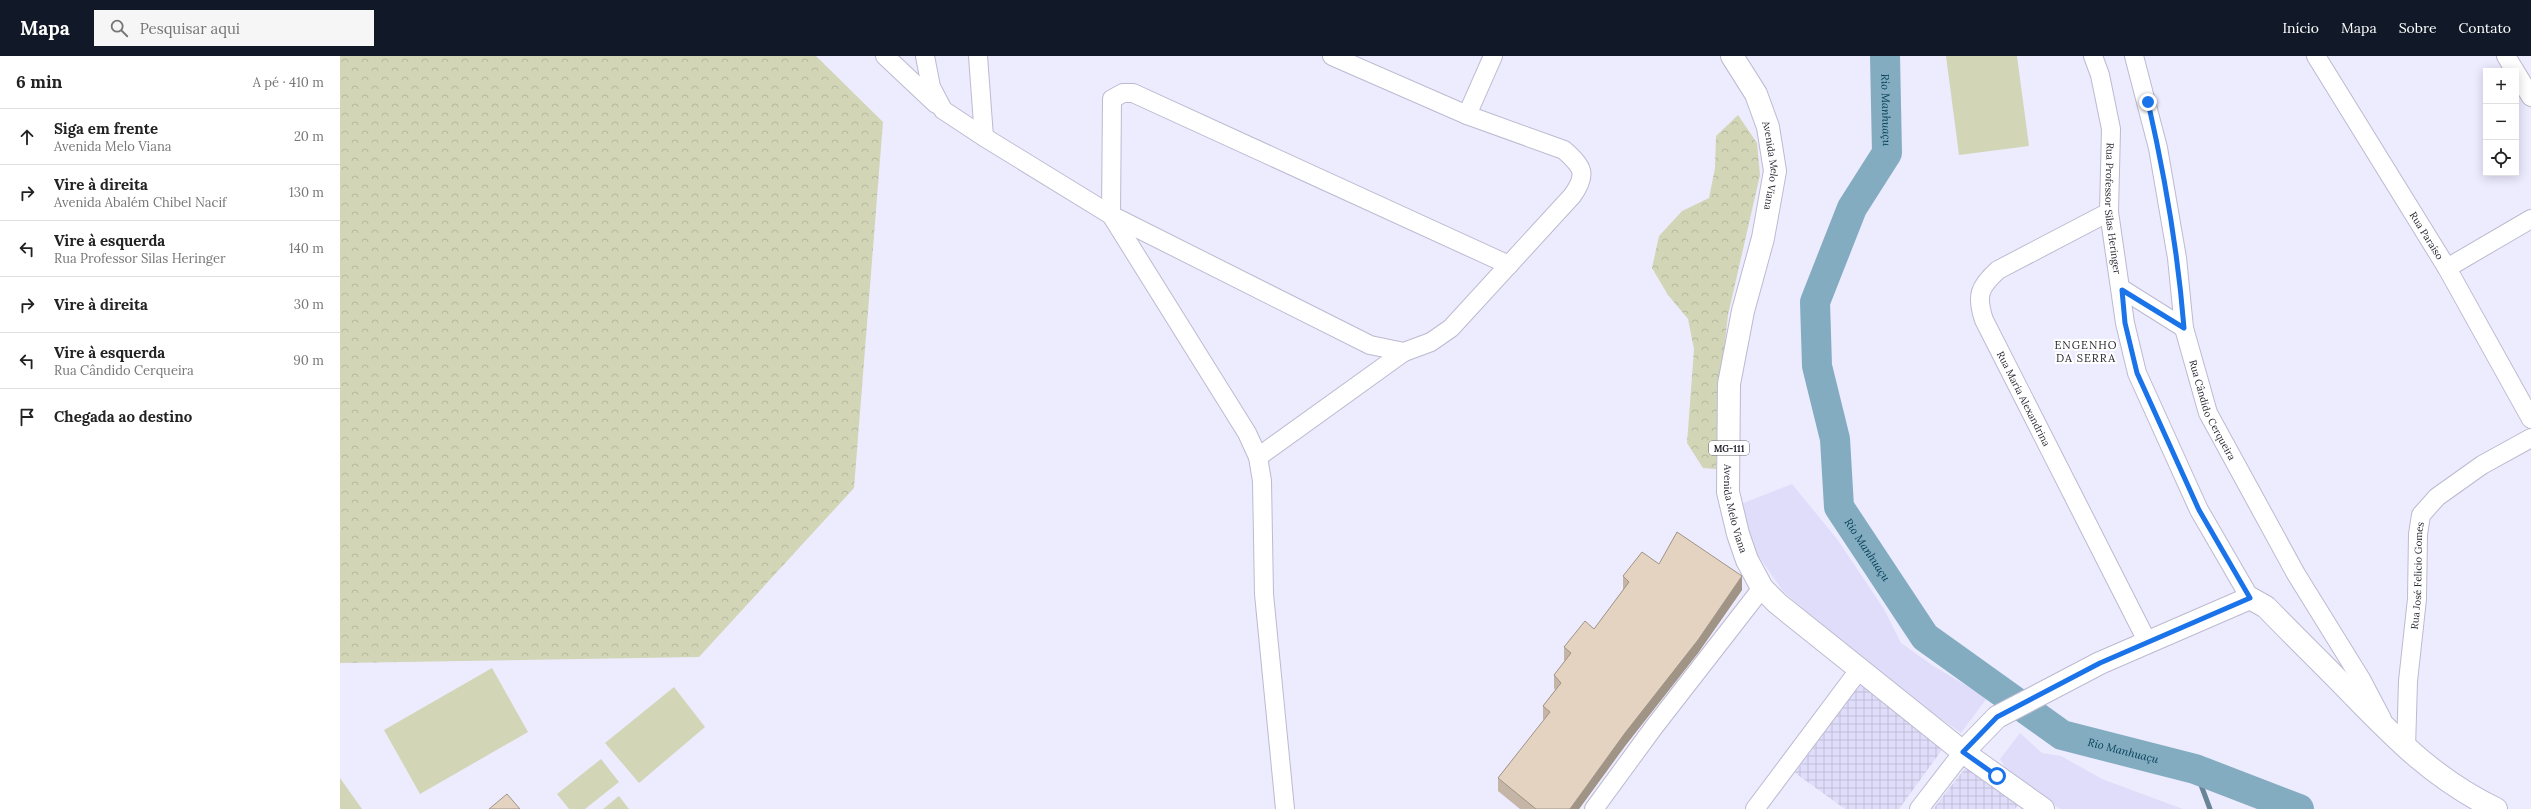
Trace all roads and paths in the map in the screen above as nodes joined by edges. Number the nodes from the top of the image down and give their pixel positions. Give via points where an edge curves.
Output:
1 (885, 56) edge
2 (925, 56) edge
3 (978, 56) edge
4 (1332, 56) edge
5 (1493, 56) edge
6 (1732, 56) edge
7 (2093, 56) edge
8 (2134, 56) edge
9 (2316, 56) edge
10 (2506, 56) edge
11 (2531, 96) edge
12 (943, 110) junction
13 (1467, 115) junction
14 (984, 137) junction
15 (2109, 212) junction
16 (1111, 215) junction
17 (2531, 219) edge
18 (1509, 265) junction
19 (2447, 268) junction
20 (2122, 290) junction
21 (2184, 328) junction
22 (1404, 352) junction
23 (2531, 419) edge
24 (2531, 438) edge
25 (1258, 457) junction
26 (1762, 588) junction
27 (2250, 598) junction
28 (2147, 641) junction
29 (1859, 670) junction
30 (2386, 729) junction
31 (2406, 748) junction
32 (1963, 752) junction
33 (1285, 809) edge
34 (1594, 809) edge
35 (1755, 809) edge
36 (1919, 809) edge
37 (2043, 809) edge
38 (2496, 809) edge

1 - 12 street
2 - 12 street via 931,87
3 - 14 street
4 - 13 street
5 - 13 street
6 - 26 main road, Avenida Melo Viana / MG-111 via 1756,94 1768,127 1775,171 1763,238 1743,311 1730,384 1728,492 1745,554
7 - 15 street, Rua Professor Silas Heringer via 2100,75 2111,129
8 - 21 street, Rua Cândido Cerqueira via 2158,148 2177,258
9 - 19 street, Rua Paraíso
10 - 11 street
12 - 14 street
13 - 18 street via 1564,150 1576,160 1582,170 1582,183
14 - 16 street
15 - 20 street, Rua Professor Silas Heringer
15 - 28 street, Rua Maria Alexandrina via 1998,270 1984,282 1978,302 1984,320
16 - 18 street via 1112,99 1123,93 1133,93
16 - 22 street via 1370,345
16 - 25 street via 1247,433
17 - 19 street
18 - 22 street via 1451,328 1431,342
19 - 23 street, Rua Paraíso
20 - 21 street
20 - 27 street, Rua Professor Silas Heringer via 2125,323 2137,373 2199,510
21 - 30 street, Rua Cândido Cerqueira via 2208,413 2296,574 2361,679
22 - 25 street
24 - 31 street, Rua José Felicio Gomes via 2482,465 2437,497 2421,515 2418,534 2417,599 2408,681
25 - 33 street via 1262,481 1264,594
26 - 29 main road, Avenida Melo Viana / MG-111
26 - 34 street
27 - 28 main road
27 - 30 main road via 2266,607
28 - 32 main road via 1997,717
29 - 32 main road, Avenida Melo Viana / MG-111
29 - 35 street
30 - 31 main road
31 - 38 main road via 2437,775 2466,795
32 - 36 street
32 - 37 main road, Avenida Melo Viana / MG-111

